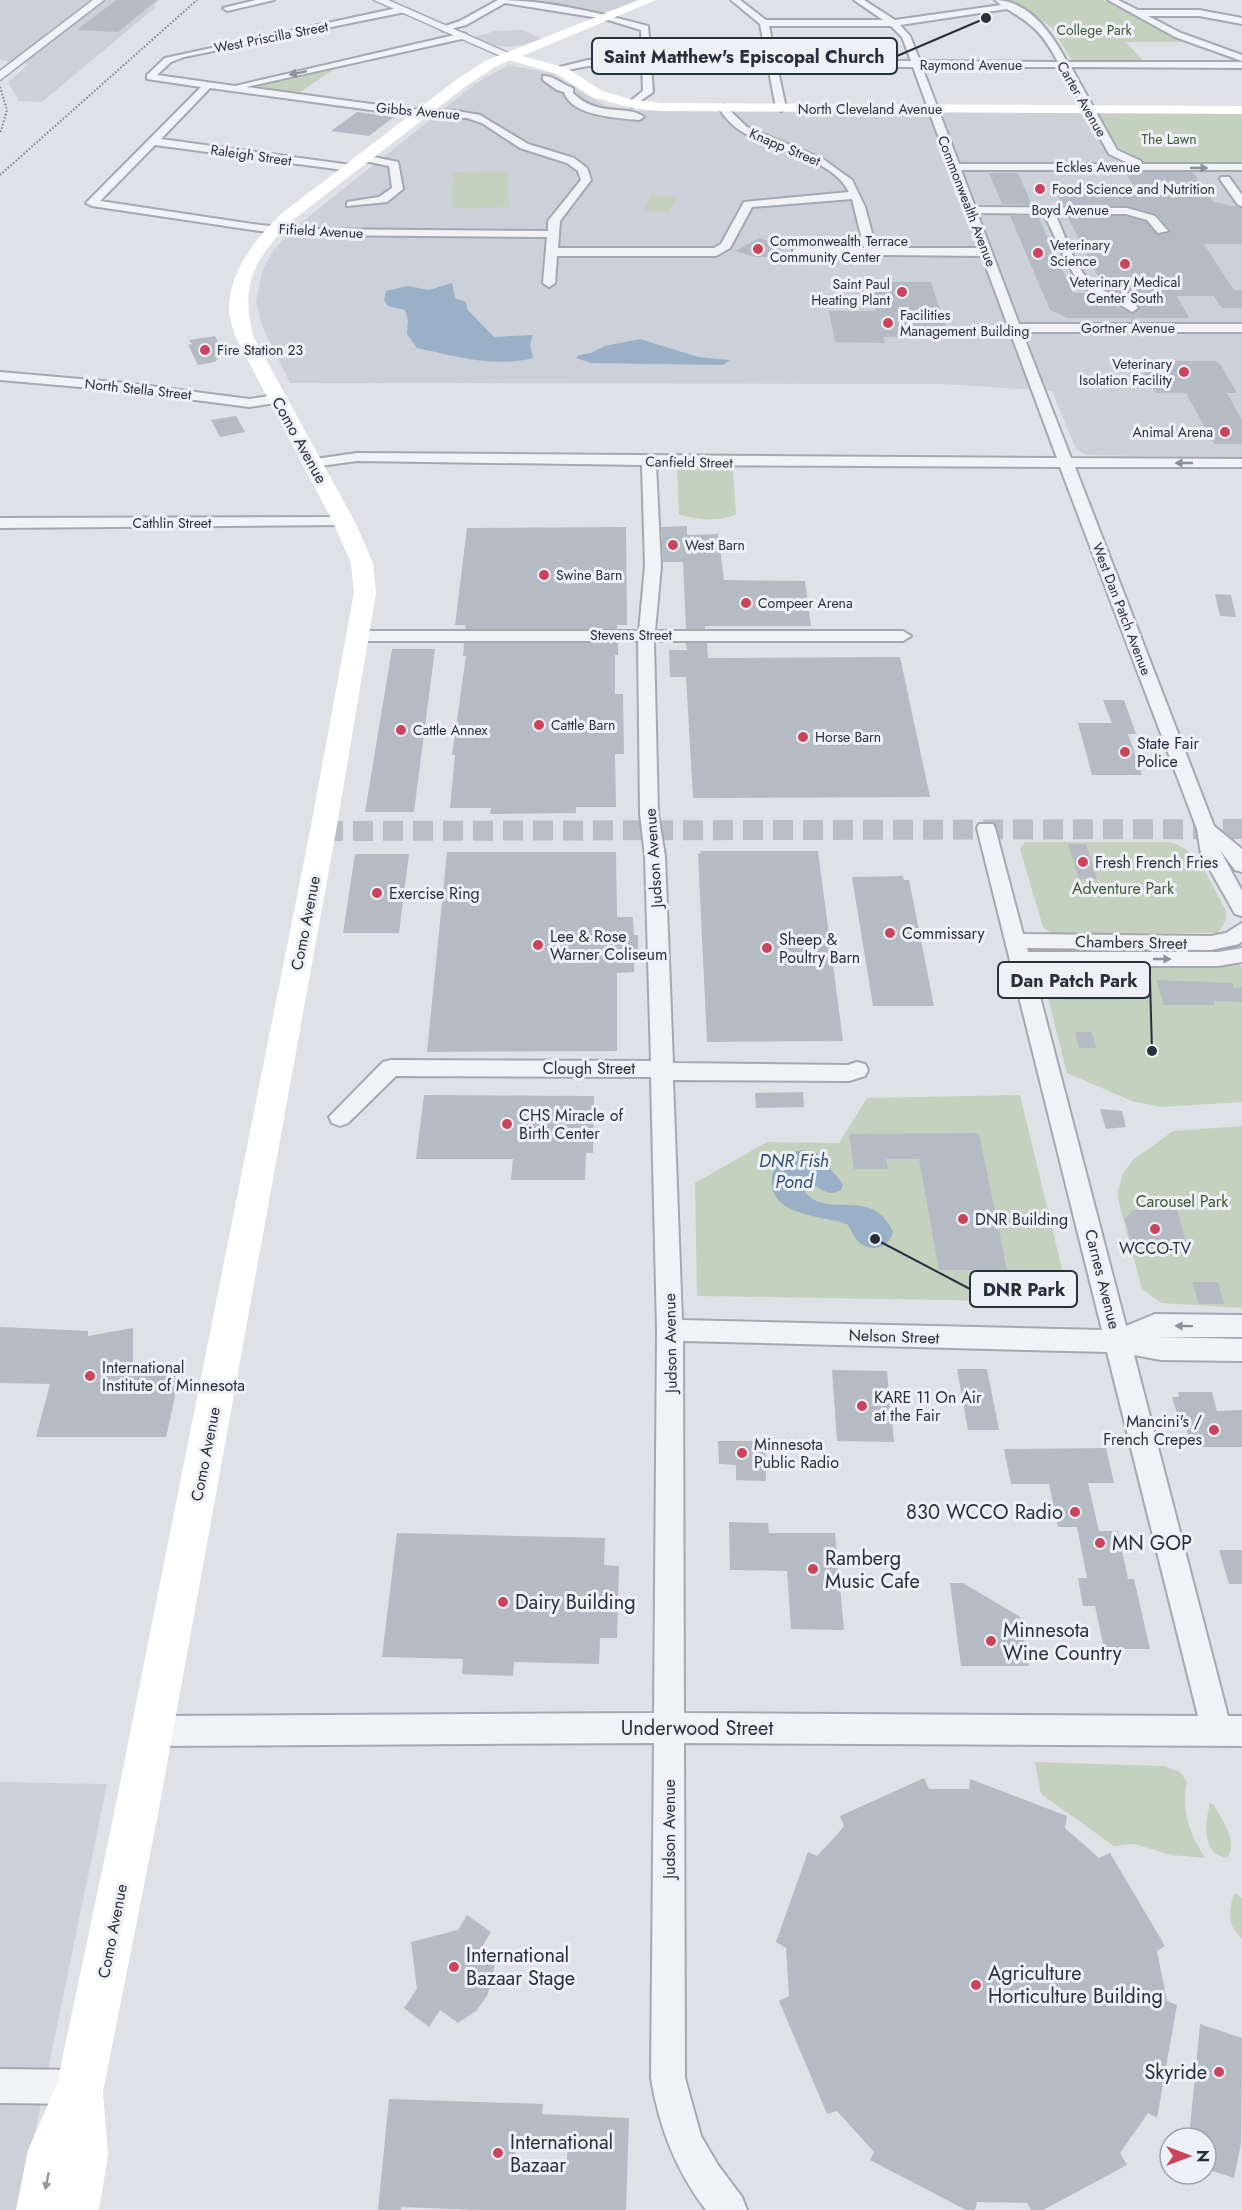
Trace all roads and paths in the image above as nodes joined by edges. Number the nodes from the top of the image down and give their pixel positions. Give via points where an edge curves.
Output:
1 (99, 0) edge
2 (270, 0) edge
3 (379, 0) edge
4 (504, 0) edge
5 (650, 0) edge
6 (735, 0) edge
7 (858, 0) edge
8 (999, 0) edge
9 (1112, 0) edge
10 (1009, 6) junction
11 (227, 9) dead end
12 (402, 10) junction
13 (1136, 13) junction
14 (606, 17) junction
15 (1242, 21) edge
16 (764, 23) junction
17 (893, 23) junction
18 (443, 28) junction
19 (463, 36) junction
20 (485, 46) junction
21 (508, 56) junction
22 (1242, 58) edge
23 (355, 60) junction
24 (646, 64) junction
25 (771, 65) junction
26 (917, 65) junction
27 (1242, 65) edge
28 (1063, 66) junction
29 (480, 70) junction
30 (552, 73) junction
31 (0, 77) edge
32 (328, 77) dead end
33 (152, 79) joint
34 (206, 87) junction
35 (577, 88) junction
36 (311, 89) dead end
37 (227, 90) junction
38 (297, 98) junction
39 (632, 104) junction
40 (724, 108) junction
41 (781, 108) junction
42 (932, 109) junction
43 (1089, 109) junction
44 (1242, 110) edge
45 (424, 112) junction
46 (639, 117) dead end
47 (152, 141) junction
48 (1113, 152) junction
49 (364, 158) junction
50 (1088, 166) junction
51 (954, 167) junction
52 (1156, 167) junction
53 (351, 168) junction
54 (1242, 168) edge
55 (1224, 179) dead end
56 (855, 195) junction
57 (1242, 203) edge
58 (351, 204) dead end
59 (971, 210) junction
60 (1048, 210) junction
61 (273, 229) junction
62 (1162, 231) dead end
63 (553, 234) junction
64 (551, 252) junction
65 (797, 252) dead end
66 (871, 252) junction
67 (987, 252) junction
68 (549, 283) dead end
69 (1137, 318) junction
70 (1014, 328) junction
71 (1242, 328) edge
72 (0, 376) edge
73 (1039, 389) joint
74 (276, 399) junction
75 (649, 461) junction
76 (313, 463) junction
77 (1242, 463) edge
78 (1067, 469) junction
79 (1242, 474) edge
80 (344, 522) junction
81 (0, 523) edge
82 (647, 635) junction
83 (358, 636) junction
84 (903, 636) dead end
85 (986, 828) dead end
86 (1206, 829) junction
87 (1242, 866) edge
88 (1242, 909) edge
89 (1242, 930) edge
90 (1018, 950) junction
91 (1242, 955) edge
92 (857, 1070) dead end
93 (663, 1071) junction
94 (340, 1117) dead end
95 (1242, 1326) edge
96 (670, 1330) junction
97 (1119, 1341) junction
98 (1242, 1350) edge
99 (670, 1728) junction
100 (152, 1731) junction
101 (1230, 1731) edge
102 (0, 2086) edge
103 (81, 2087) junction
104 (42, 2210) edge
105 (73, 2210) edge
106 (729, 2210) edge

1 - 31 street
2 - 11 street
3 - 12 street
4 - 14 street
4 - 18 street via 464,22
5 - 14 main road, Como Avenue
6 - 16 street
7 - 17 street, Commonwealth Avenue
8 - 10 street, Carter Avenue
9 - 13 street
10 - 17 street
10 - 28 street, Carter Avenue via 1039,25
12 - 18 street
12 - 33 street, West Priscilla Street via 182,55 168,60
13 - 15 street via 1199,13
13 - 22 street via 1179,35
14 - 21 main road, Como Avenue
14 - 24 street via 645,28
16 - 17 street
16 - 25 street
17 - 26 street, Commonwealth Avenue via 906,36
18 - 19 street
19 - 20 street
19 - 23 street
20 - 21 street
20 - 29 street via 490,56
21 - 29 main road, Como Avenue
21 - 30 main road, North Cleveland Avenue
23 - 32 street
23 -> 37 street
24 - 25 street, Raymond Avenue
24 - 30 street, Raymond Avenue via 579,64
24 - 39 street via 648,92
25 - 26 street, Raymond Avenue
25 - 41 street
26 - 28 street, Raymond Avenue
26 - 42 street, Commonwealth Avenue
27 - 28 street, Raymond Avenue
28 - 43 street, Carter Avenue
29 - 45 main road, Como Avenue
30 - 35 main road, North Cleveland Avenue
33 - 34 street, Gibbs Avenue
34 - 37 street, Gibbs Avenue
34 - 47 street
35 - 39 main road, North Cleveland Avenue
35 - 46 street via 568,93 594,110
36 - 38 street
37 - 38 street, Gibbs Avenue
38 - 45 street, Gibbs Avenue
39 - 40 main road, North Cleveland Avenue
40 - 41 main road, North Cleveland Avenue
40 - 56 street, Knapp Street via 731,121 745,131 829,166 848,181
41 - 42 main road, North Cleveland Avenue
42 - 43 main road, North Cleveland Avenue
42 - 51 street, Commonwealth Avenue
43 - 44 main road, North Cleveland Avenue
43 - 48 street, Carter Avenue
45 - 49 main road, Como Avenue
45 - 63 street, Gibbs Avenue via 485,120 517,143 581,167 585,183 558,213
47 - 53 street, Raleigh Street
47 - 61 street, Fifield Avenue via 92,203
48 - 50 street, Carter Avenue
48 - 52 street, Carter Avenue via 1129,161
49 - 53 main road, Como Avenue
49 - 58 street via 394,164 398,189 385,199
50 - 51 street, Eckles Avenue
50 - 52 street, Eckles Avenue
51 - 59 street, Commonwealth Avenue
52 -> 54 street, Eckles Avenue
53 - 61 main road, Como Avenue
55 - 57 street
56 - 64 street via 748,204 724,248 713,252
56 - 66 street, Knapp Street
59 - 60 street, Boyd Avenue
59 - 67 street, Commonwealth Avenue
60 - 62 street, Boyd Avenue via 1134,211 1157,222
60 - 69 street via 1089,287 1123,299
61 - 63 street, Fifield Avenue
61 - 74 main road, Como Avenue via 246,269 238,309 244,336
63 - 64 street, Gibbs Avenue
64 - 68 street, Gibbs Avenue
65 - 66 street
66 - 67 street
67 - 70 street, Commonwealth Avenue
69 - 70 street, Gortner Avenue
69 - 71 street, Gortner Avenue
70 - 73 street, Commonwealth Avenue
72 - 74 street, North Stella Street via 249,403
73 - 78 street, West Dan Patch Avenue
74 - 76 main road, Como Avenue
75 - 76 street, Canfield Street via 357,457
75 - 78 street, Canfield Street
75 - 82 street, Judson Avenue via 653,566
76 - 80 main road, Como Avenue
77 -> 78 street
78 - 79 street
78 - 86 street, West Dan Patch Avenue
80 - 81 street, Cathlin Street
80 - 83 main road, Como Avenue via 365,579
82 - 83 street, Stevens Street
82 - 84 street, Stevens Street
82 - 93 street, Judson Avenue via 650,814
83 - 100 main road, Como Avenue
85 - 90 street, Carnes Avenue
86 - 87 street, West Dan Patch Avenue via 1234,852
86 - 88 street, West Dan Patch Avenue via 1210,854
89 - 90 street, Chambers Street via 1232,939 1211,944
90 -> 91 street, Chambers Street via 1218,959
90 - 97 street, Carnes Avenue
92 - 93 street, Clough Street
93 - 94 street, Clough Street via 391,1068
93 - 96 street, Judson Avenue
95 -> 97 street, Nelson Street via 1155,1325
96 - 97 street, Nelson Street
96 - 99 street, Judson Avenue
97 - 98 street, Nelson Street via 1161,1349
97 - 101 street, Carnes Avenue
99 - 100 street, Underwood Street
99 - 101 street, Underwood Street
99 - 106 street, Judson Avenue via 668,2078 686,2150
100 - 103 main road, Como Avenue
102 - 103 street
103 -> 104 main road, Como Avenue via 53,2150
103 - 105 main road, Como Avenue via 83,2155

